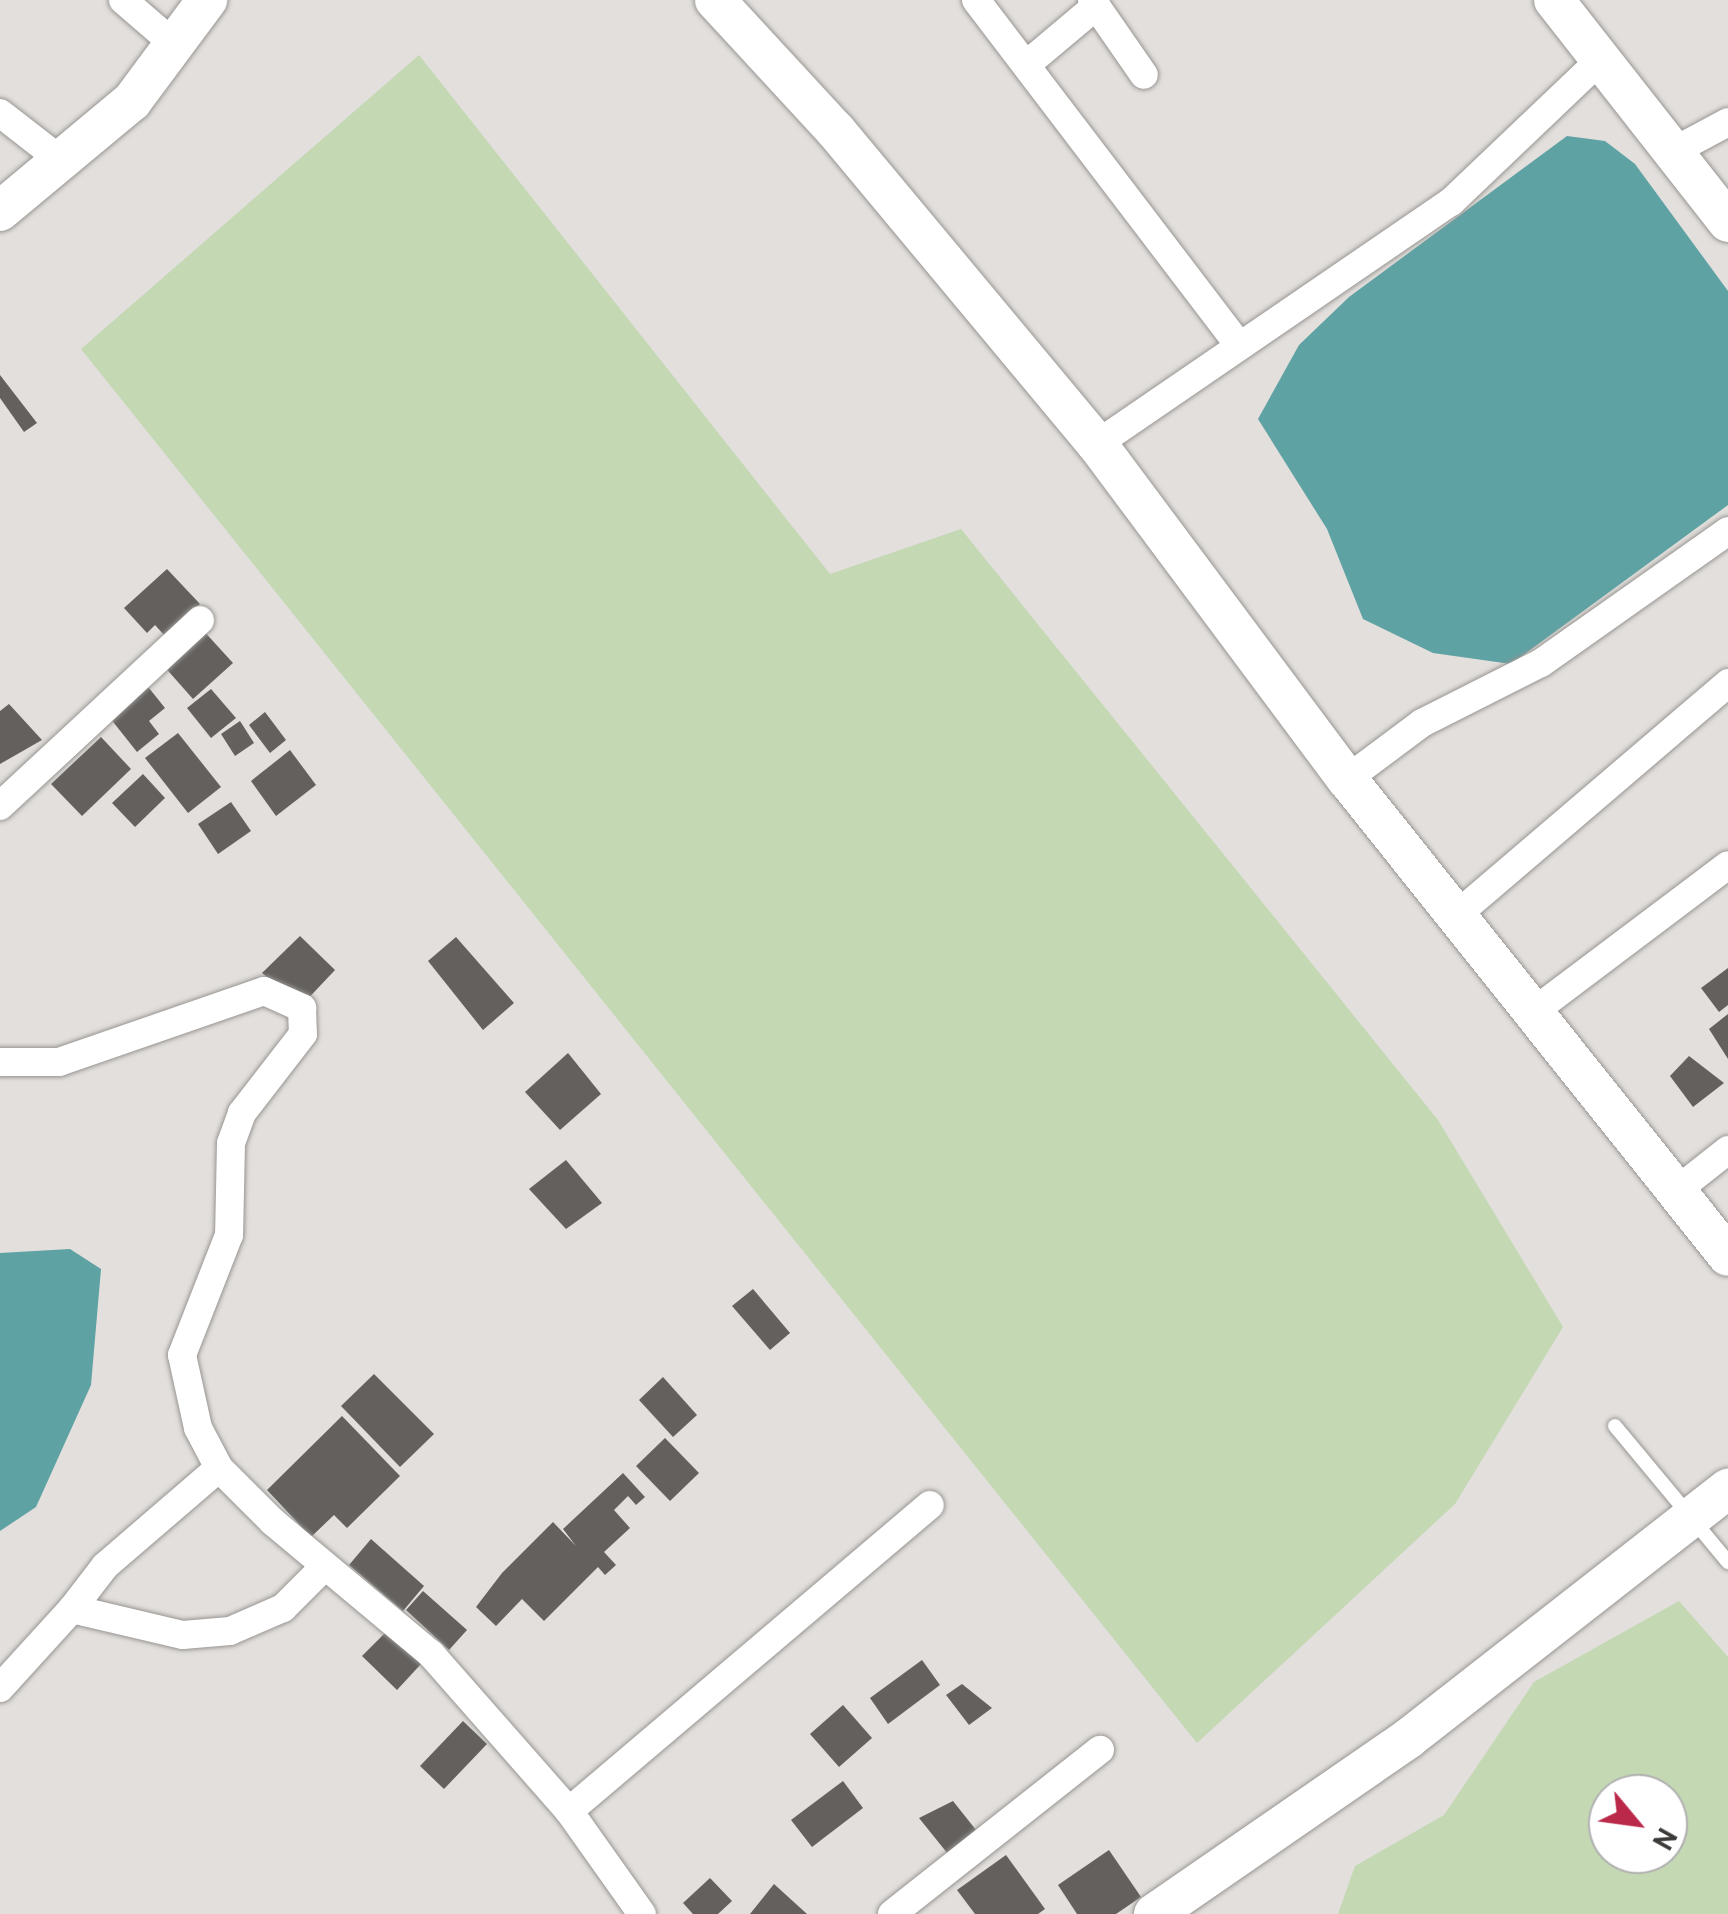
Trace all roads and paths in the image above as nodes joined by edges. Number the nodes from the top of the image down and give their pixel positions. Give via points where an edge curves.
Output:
1 (123, 0) edge
2 (207, 0) edge
3 (714, 0) edge
4 (976, 0) edge
5 (1554, 0) edge
6 (1094, 3) edge
7 (174, 44) junction
8 (1602, 58) junction
9 (1026, 64) junction
10 (1144, 75) dead end
11 (0, 113) edge
12 (1728, 122) edge
13 (1674, 151) junction
14 (63, 162) junction
15 (0, 211) edge
16 (1728, 222) edge
17 (1240, 345) junction
18 (1097, 444) junction
19 (1728, 531) edge
20 (200, 620) dead end
21 (1728, 683) edge
22 (1348, 778) junction
23 (0, 806) edge
24 (1728, 865) edge
25 (1459, 914) junction
26 (1537, 1009) junction
27 (0, 1062) edge
28 (1728, 1150) edge
29 (1676, 1191) junction
30 (1728, 1256) edge
31 (1615, 1426) dead end
32 (219, 1468) junction
33 (1728, 1490) edge
34 (930, 1505) dead end
35 (1695, 1521) junction
36 (1728, 1562) edge
37 (326, 1566) junction
38 (72, 1609) junction
39 (0, 1688) edge
40 (1100, 1750) dead end
41 (569, 1810) junction
42 (1174, 1909) edge
43 (642, 1914) edge
44 (892, 1914) edge

1 - 7 street
2 - 7 street
3 - 18 street via 836,130
4 - 9 street
5 - 8 street
6 - 9 street
6 - 10 street
7 - 14 street via 132,100
8 - 13 street
8 - 17 street via 1451,202
9 - 17 street
11 - 14 street
12 - 13 street
13 - 16 street
14 - 15 street
17 - 18 street
18 - 22 street
19 - 22 street via 1542,663 1422,724
20 - 23 street
21 - 25 street
22 - 25 street
24 - 26 street
25 - 26 street
26 - 29 street
27 - 32 street via 59,1062 264,991 302,1008 303,1034 242,1113 231,1143 228,1236 182,1355 198,1428
28 - 29 street
29 - 30 street
31 - 35 lane
32 - 37 street
32 - 38 street via 105,1566
33 - 35 street
34 - 41 street
35 - 36 lane
35 - 42 street
37 - 38 street via 283,1608 230,1631 183,1635
37 - 41 street via 431,1654
38 - 39 street
40 - 44 street
41 - 43 street

